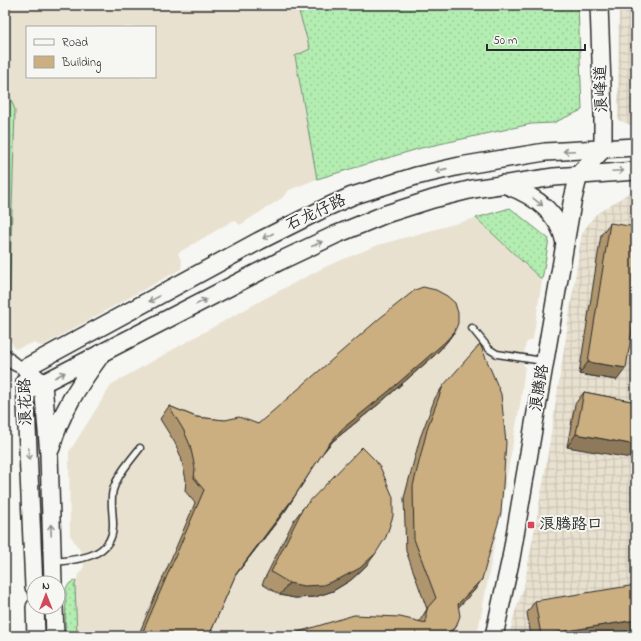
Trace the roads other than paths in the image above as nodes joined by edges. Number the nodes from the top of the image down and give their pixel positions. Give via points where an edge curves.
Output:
1 (599, 5) edge
2 (636, 147) edge
3 (603, 149) junction
4 (636, 170) edge
5 (579, 174) junction
6 (503, 184) junction
7 (565, 245) junction
8 (472, 328) dead end
9 (101, 354) junction
10 (5, 355) edge
11 (544, 361) junction
12 (25, 368) junction
13 (42, 384) junction
14 (26, 392) junction
15 (140, 448) dead end
16 (49, 454) junction
17 (52, 562) junction
18 (34, 575) edge
19 (53, 575) edge
20 (35, 615) edge
21 (54, 615) edge
22 (36, 636) edge
23 (55, 636) edge
24 (494, 636) edge

1 - 3 main road, 浪峰道
2 - 3 main road, 石龙仔路
3 - 5 main road
3 -> 12 main road, 石龙仔路 via 545,152 460,166 416,176 352,196 259,241
5 -> 4 main road, 石龙仔路
5 - 6 main road, 石龙仔路
5 - 7 main road, 浪腾路
6 -> 7 main road via 531,196 551,213 563,233
9 -> 6 main road, 石龙仔路 via 274,265 363,223 433,198
7 - 11 main road, 浪腾路
8 - 11 lane via 489,349 497,354
13 -> 9 main road, 石龙仔路
9 - 16 main road via 66,408
10 - 12 street via 16,366
11 - 24 main road, 浪腾路 via 511,558
12 - 13 main road, 浪花路
12 - 14 main road, 浪花路
13 - 14 main road, 石龙仔路
13 - 16 main road, 浪花路
14 -> 18 main road, 浪花路
15 - 17 lane via 116,480 112,492 113,526 108,543 83,558
17 -> 16 main road, 浪花路
17 - 19 main road, 浪花路
20 - 22 main road
21 - 23 main road

